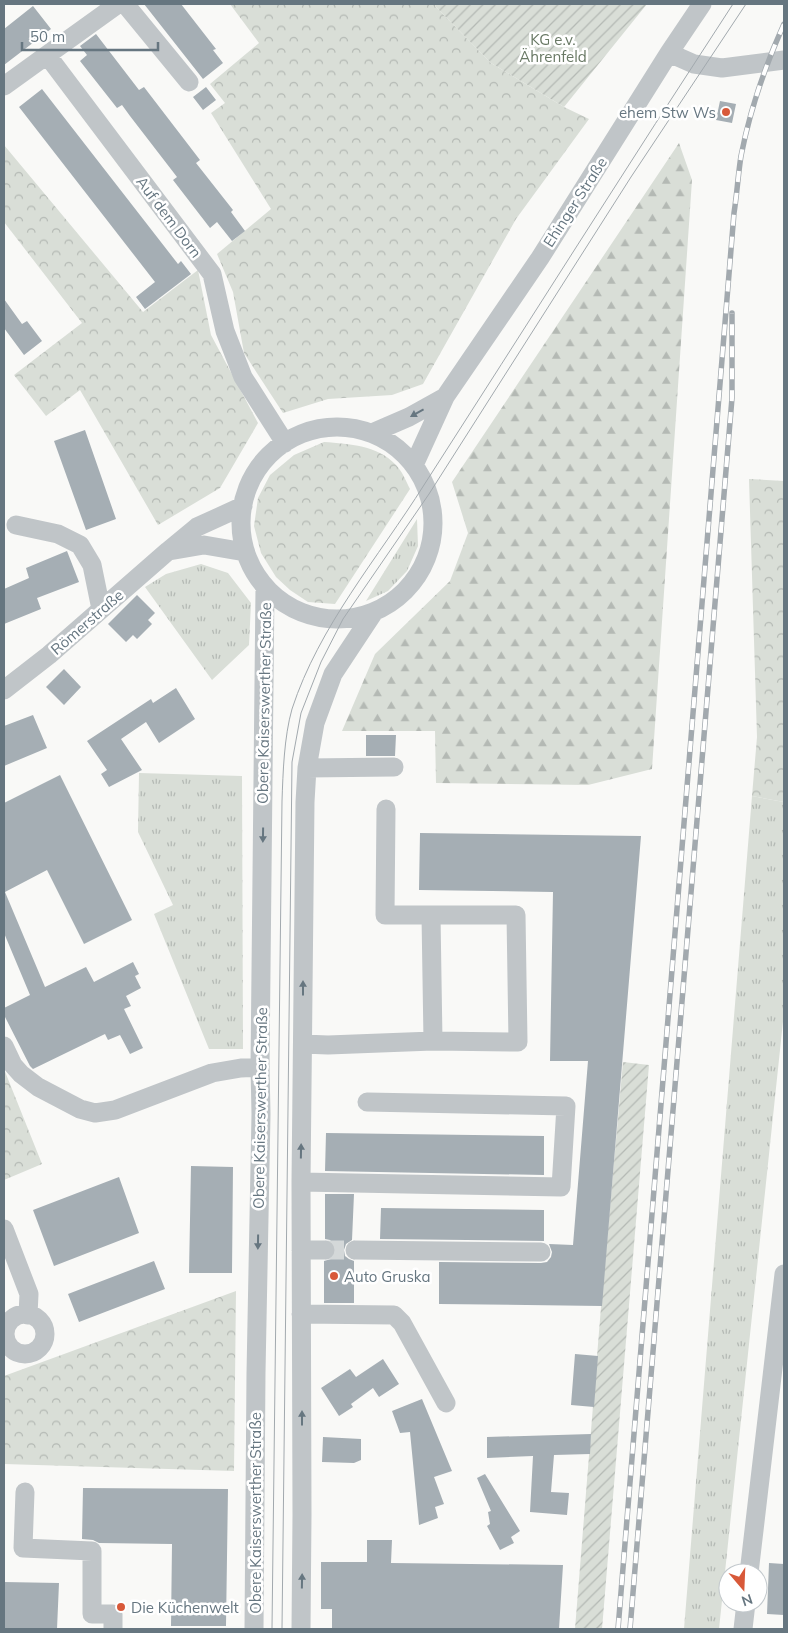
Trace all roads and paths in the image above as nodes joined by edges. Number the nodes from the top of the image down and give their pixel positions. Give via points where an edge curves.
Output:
1 (118, 4) edge
2 (125, 4) edge
3 (702, 4) edge
4 (668, 53) junction
5 (47, 55) junction
6 (784, 60) edge
7 (189, 82) dead end
8 (4, 86) edge
9 (445, 397) junction
10 (372, 433) junction
11 (285, 443) junction
12 (414, 465) junction
13 (243, 506) junction
14 (16, 525) dead end
15 (168, 551) junction
16 (246, 552) junction
17 (265, 587) junction
18 (101, 610) junction
19 (374, 612) junction
20 (4, 690) edge
21 (394, 767) dead end
22 (307, 768) junction
23 (386, 809) dead end
24 (432, 915) junction
25 (433, 1041) junction
26 (303, 1044) junction
27 (4, 1046) edge
28 (260, 1067) junction
29 (367, 1102) dead end
30 (301, 1182) junction
31 (4, 1229) edge
32 (301, 1250) junction
33 (324, 1250) tunnel mouth
34 (354, 1250) tunnel mouth
35 (542, 1252) dead end
36 (784, 1274) edge
37 (783, 1302) edge
38 (28, 1314) junction
39 (301, 1314) junction
40 (6, 1347) edge
41 (446, 1402) dead end
42 (25, 1492) dead end
43 (750, 1563) edge
44 (745, 1613) edge
45 (113, 1629) edge
46 (254, 1629) edge
47 (301, 1629) edge
48 (743, 1629) edge

1 - 5 street
2 - 7 street
3 - 4 street, Ehinger Straße
4 - 6 street via 694,64 722,68
4 - 9 street, Ehinger Straße via 540,258
5 - 8 street
5 - 11 street, Auf dem Dorn via 212,274 225,331 243,377
9 -> 10 street, Ehinger Straße
9 - 12 street, Ehinger Straße
10 - 11 street via 345,428 318,429
10 - 12 street via 395,446
11 - 13 street via 266,459 251,481
12 - 19 street via 429,494 434,522 430,550 418,576 398,597
13 - 15 street, Römerstraße via 198,527
13 - 16 street via 241,529
14 - 18 street via 58,534 80,545 92,564
15 - 16 street via 204,545
15 - 18 street, Römerstraße
16 - 17 street
17 - 19 street via 285,604 308,615 343,619
17 -> 28 street, Obere Kaiserswerther Straße
18 - 20 street, Römerstraße
19 - 22 street via 333,674 314,723
21 - 22 street
26 -> 22 street
23 - 24 street via 385,915
24 - 25 street
24 - 25 street via 516,915 518,1042
25 - 26 street
30 -> 26 street
27 - 28 street via 13,1065 38,1087 80,1109 95,1113 115,1110 212,1073
28 -> 46 street, Obere Kaiserswerther Straße
29 - 30 street via 566,1106 561,1187
30 - 32 street
31 - 38 street via 29,1294
32 - 33 street
32 - 39 street
34 - 35 street
36 - 37 street
37 - 43 street
38 - 40 street via 10,1321 4,1333
38 - 40 street via 35,1316 44,1326 42,1346 25,1355
39 - 41 street via 394,1315 402,1323
47 -> 39 street
42 - 45 street via 23,1548 92,1551 92,1614 114,1614
44 - 48 street

